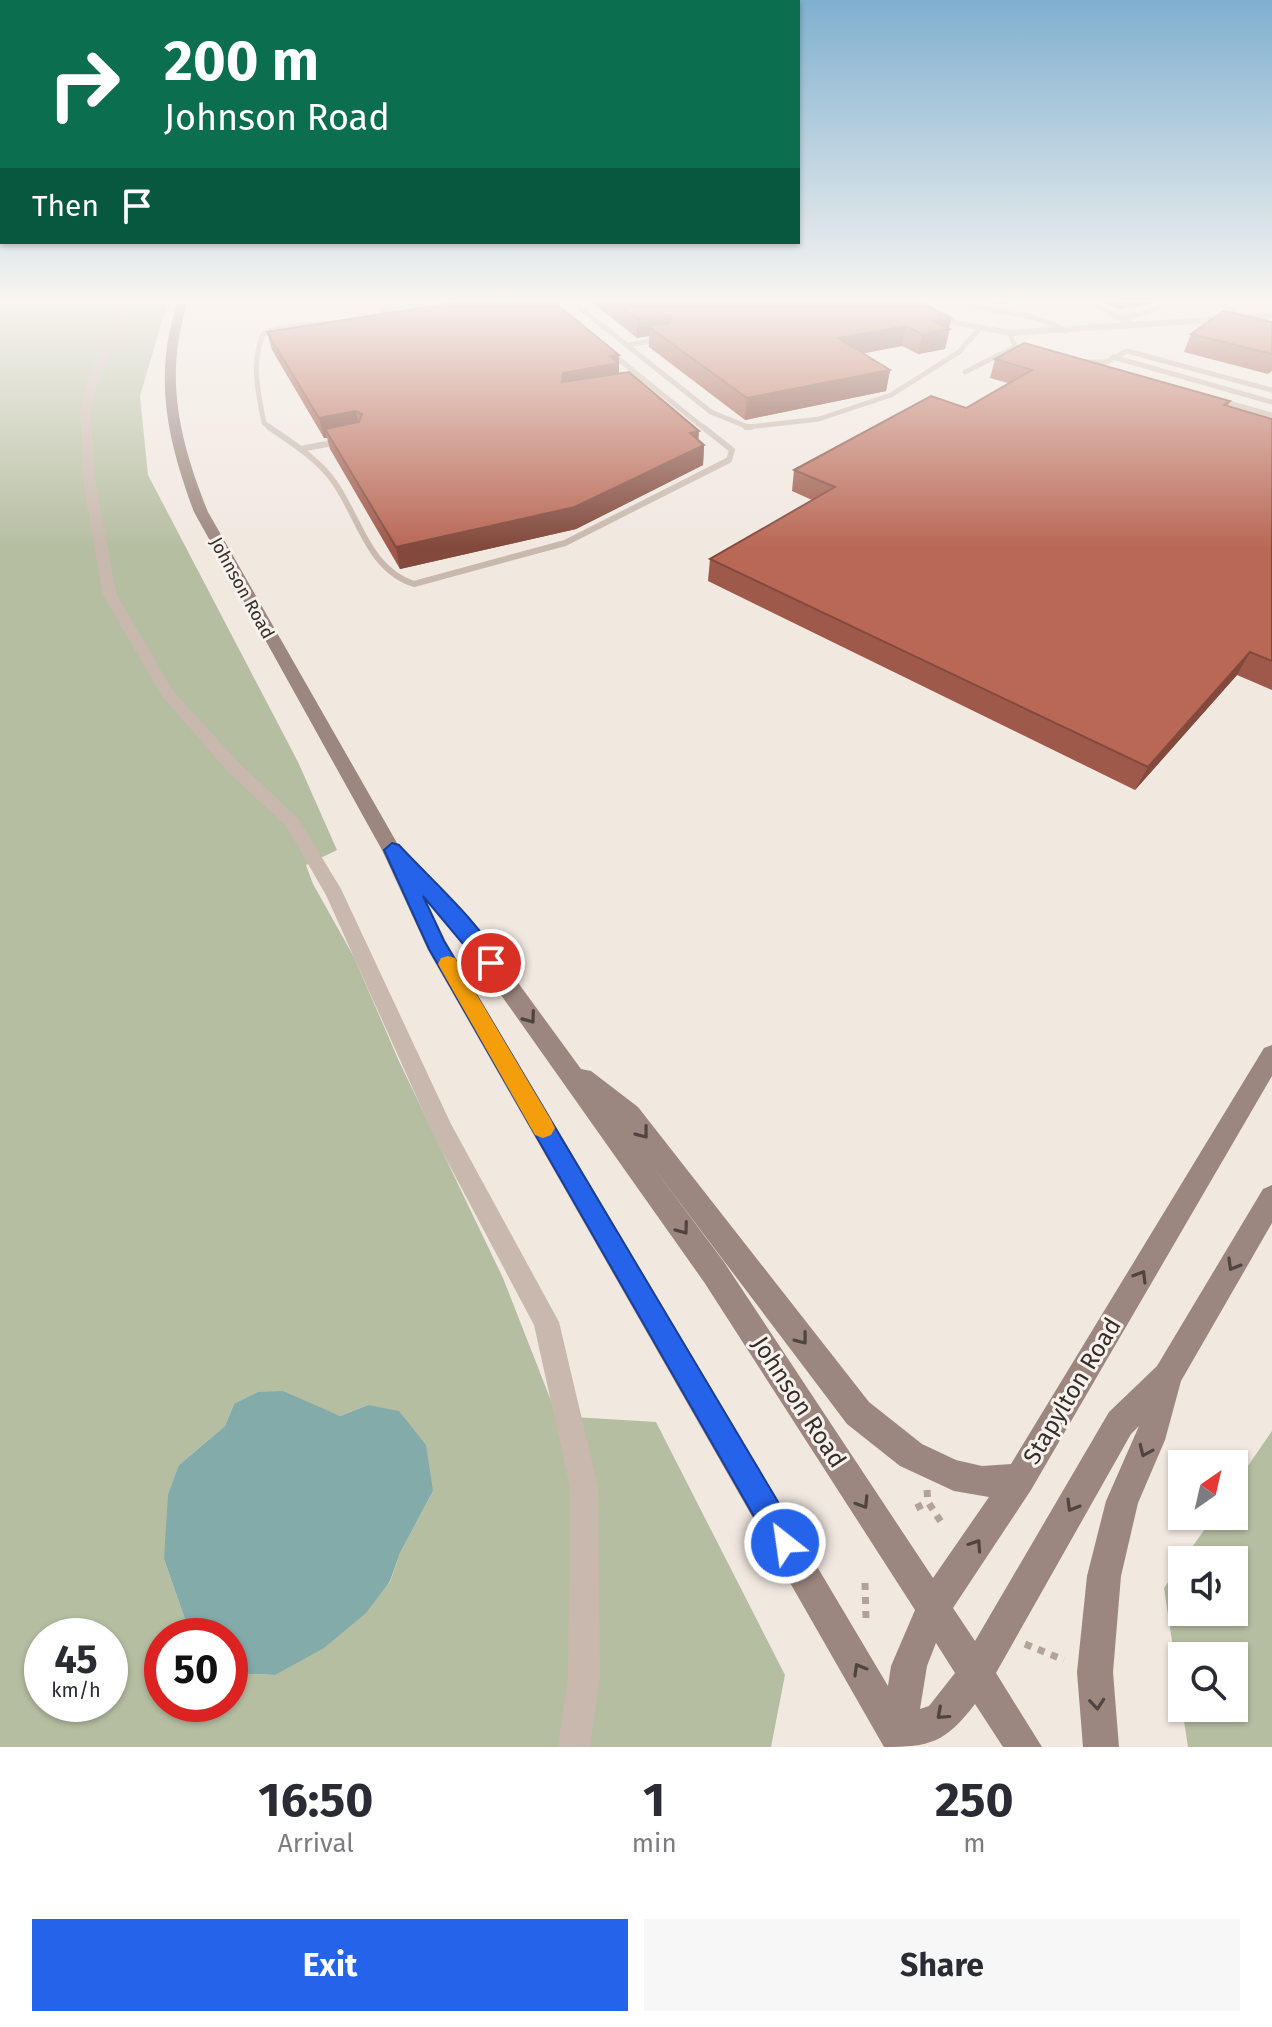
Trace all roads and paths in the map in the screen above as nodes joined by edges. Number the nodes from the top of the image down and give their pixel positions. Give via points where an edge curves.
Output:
1 (93, 384) edge
2 (170, 384) edge
3 (256, 384) edge
4 (634, 384) edge
5 (637, 384) edge
6 (649, 384) edge
7 (676, 384) edge
8 (909, 384) edge
9 (1206, 384) edge
10 (1245, 384) edge
11 (1272, 391) edge
12 (1207, 397) edge
13 (1263, 400) junction
14 (1272, 402) edge
15 (1253, 409) junction
16 (1272, 415) edge
17 (1244, 418) edge
18 (346, 440) edge
19 (300, 449) junction
20 (392, 850) junction
21 (1272, 1055) edge
22 (564, 1064) junction
23 (1272, 1198) edge
24 (1167, 1376) junction
25 (1020, 1479) junction
26 (926, 1480) dead end
27 (928, 1502) junction
28 (916, 1508) dead end
29 (943, 1525) dead end
30 (865, 1583) dead end
31 (932, 1610) junction
32 (866, 1619) dead end
33 (1023, 1643) dead end
34 (1064, 1660) dead end
35 (975, 1676) junction
36 (898, 1743) edge
37 (574, 1747) edge
38 (1024, 1747) edge
39 (1101, 1747) edge

1 - 37 street via 85,410 90,487 110,595 167,693 234,768 292,822 335,894 443,1131 546,1322 584,1487 584,1677
2 - 20 main road, Johnson Road via 169,404 185,471 221,552
3 - 19 lane via 264,423
4 - 5 lane
6 - 19 lane via 732,450 729,460 565,543 414,584 402,583 386,570 333,480
7 - 8 lane via 723,420 748,427 849,411
9 - 13 lane
10 - 11 lane
11 - 13 lane
12 - 15 lane
13 - 14 lane
13 - 15 lane
15 - 16 lane
15 - 17 lane
18 - 19 lane
20 -> 22 main road, Johnson Road via 473,938
36 -> 20 main road, Johnson Road via 436,944
25 -> 21 main road, Stapylton Road
22 -> 25 main road, Johnson Road via 629,1115 858,1413 911,1455 954,1475 982,1482
22 -> 31 main road, Johnson Road via 714,1272
23 -> 24 main road
24 -> 35 main road via 1120,1423
24 -> 39 main road via 1150,1440 1122,1501 1104,1576 1095,1672
31 -> 25 main road, Stapylton Road
26 - 27 path
27 - 28 path
27 - 29 path
30 - 32 path
31 - 35 main road, Johnson Road
31 - 36 main road, Stapylton Road via 909,1666
33 - 34 path
35 -> 36 main road via 941,1719
35 - 38 main road, Johnson Road

